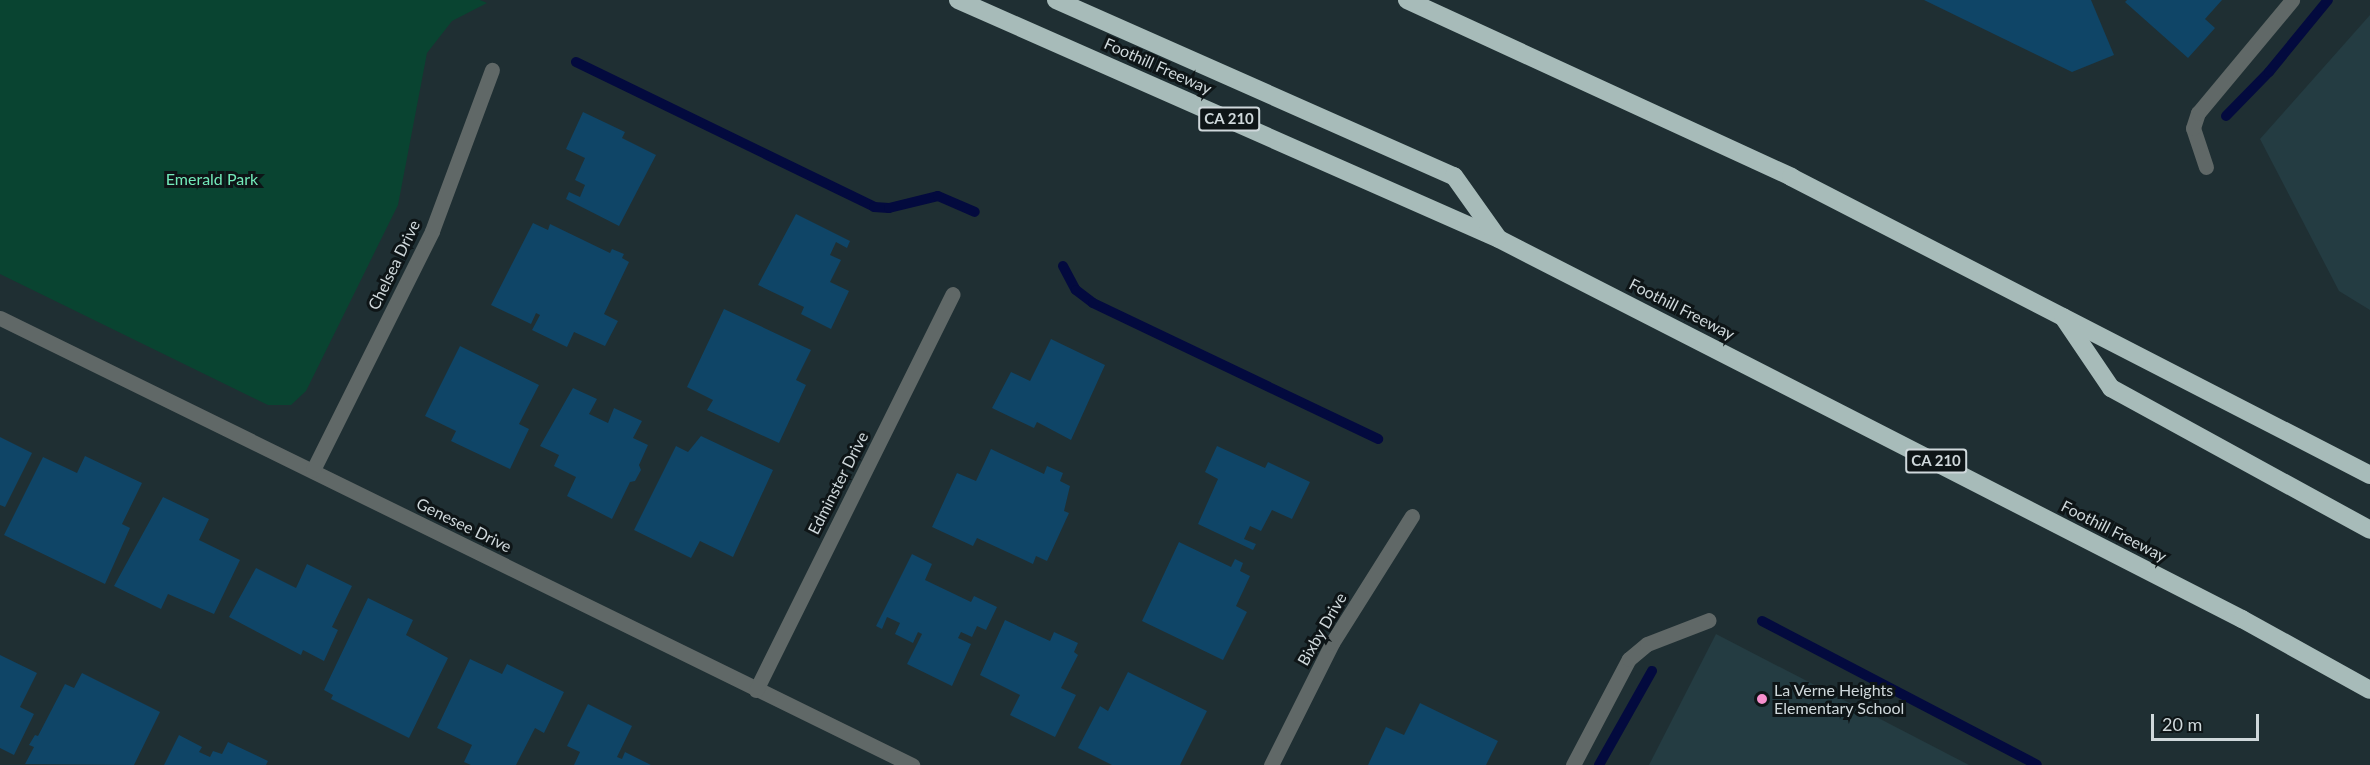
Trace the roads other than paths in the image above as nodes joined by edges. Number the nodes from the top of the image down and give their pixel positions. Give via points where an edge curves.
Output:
1 (958, 0) edge
2 (1056, 0) edge
3 (1407, 0) edge
4 (2292, 0) edge
5 (492, 70) dead end
6 (2206, 167) dead end
7 (1499, 239) junction
8 (953, 294) dead end
9 (2062, 316) junction
10 (0, 318) edge
11 (313, 470) junction
12 (2370, 475) edge
13 (1412, 516) dead end
14 (2370, 530) edge
15 (1709, 620) dead end
16 (756, 690) junction
17 (2370, 690) edge
18 (912, 765) edge
19 (1271, 765) edge
20 (1573, 765) edge

1 - 7 highway, Foothill Freeway / CA 210
2 - 7 highway via 1454,176
3 - 9 highway via 1791,177
4 - 6 street via 2198,113 2193,128
5 - 11 street, Chelsea Drive via 432,231
7 - 17 highway, Foothill Freeway / CA 210 via 2232,614
8 - 16 street, Edminster Drive
9 - 12 highway
9 - 14 highway via 2110,388
10 - 11 street, Genesee Drive
11 - 16 street, Genesee Drive
13 - 19 street, Bixby Drive via 1332,643
15 - 20 street via 1647,644 1629,659
16 - 18 street, Genesee Drive

